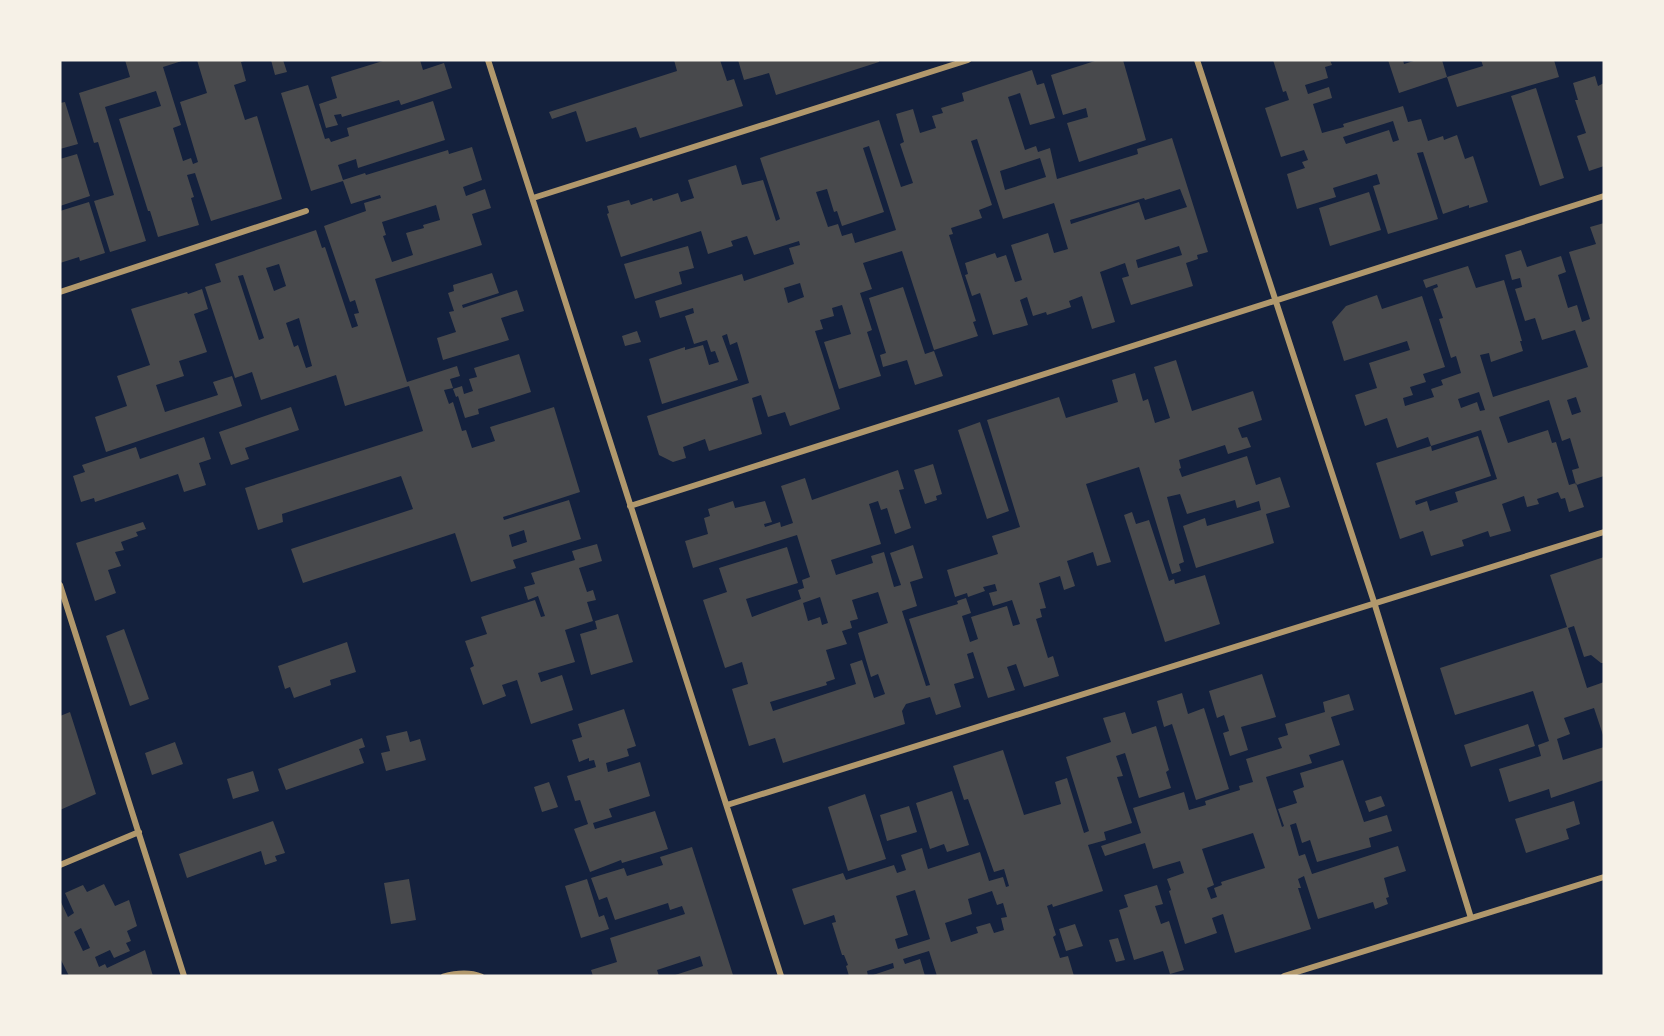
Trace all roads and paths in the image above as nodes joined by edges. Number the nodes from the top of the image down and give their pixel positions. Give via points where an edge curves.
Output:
1 (489, 60) edge
2 (968, 60) edge
3 (1197, 60) edge
4 (1604, 196) edge
5 (533, 198) junction
6 (306, 212) dead end
7 (60, 292) edge
8 (1274, 300) junction
9 (630, 506) junction
10 (1604, 532) edge
11 (60, 585) edge
12 (1374, 602) junction
13 (727, 805) junction
14 (139, 832) junction
15 (60, 865) edge
16 (1604, 877) edge
17 (1471, 918) junction
18 (184, 976) edge
19 (443, 976) edge
20 (482, 976) edge
21 (781, 976) edge
22 (1284, 976) edge

1 - 5 street
2 - 5 street
3 - 8 street
4 - 8 street
5 - 9 street
6 - 7 street
8 - 9 street
8 - 12 street
9 - 13 street
10 - 12 street
11 - 14 street
12 - 13 street
12 - 17 street
13 - 21 street
14 - 15 street
14 - 18 street
16 - 17 street
17 - 22 street
19 - 20 lane via 454,972

